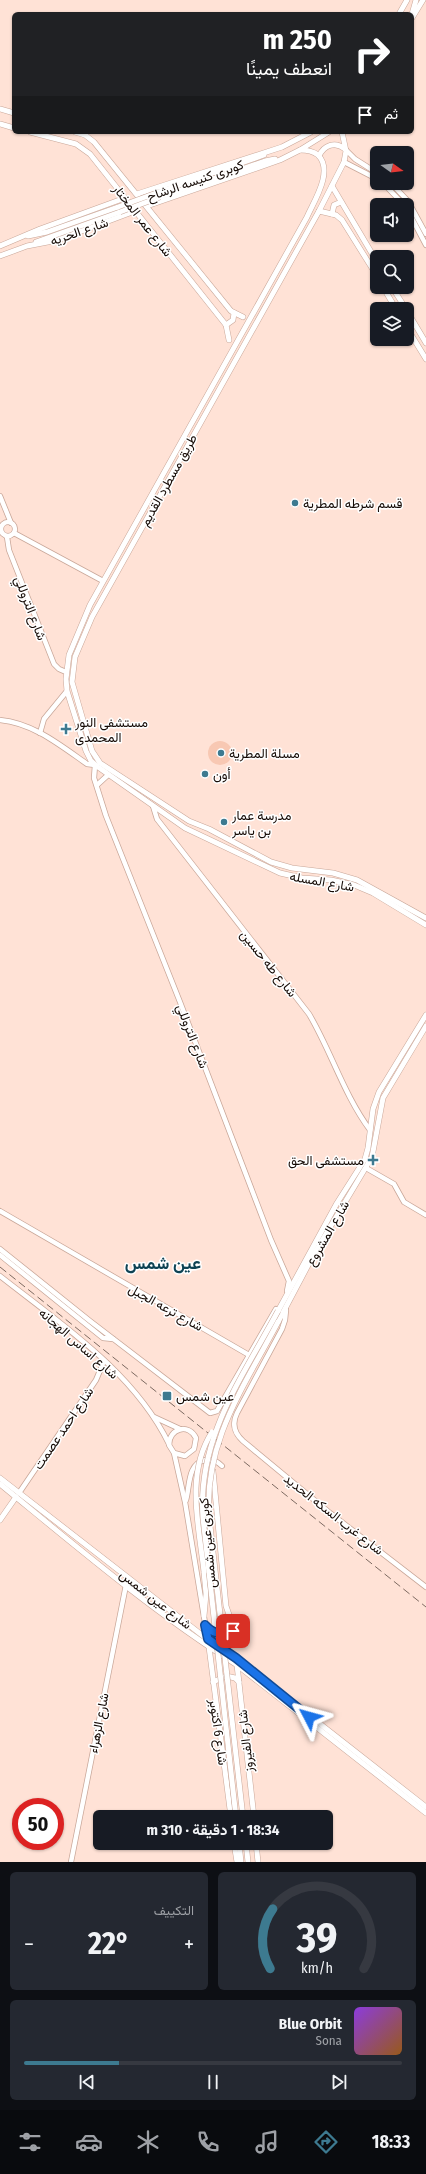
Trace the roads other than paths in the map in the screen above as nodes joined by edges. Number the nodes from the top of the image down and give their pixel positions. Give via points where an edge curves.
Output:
1 (407, 0) edge
2 (416, 0) edge
3 (423, 0) edge
4 (400, 12) edge
5 (413, 12) edge
6 (414, 15) edge
7 (0, 109) edge
8 (12, 112) edge
9 (0, 124) edge
10 (12, 127) edge
11 (38, 134) edge
12 (82, 134) edge
13 (307, 134) edge
14 (326, 134) edge
15 (342, 134) edge
16 (345, 149) junction
17 (300, 150) junction
18 (319, 156) junction
19 (357, 161) junction
20 (344, 162) junction
21 (355, 166) junction
22 (370, 169) edge
23 (370, 175) edge
24 (332, 186) junction
25 (390, 190) edge
26 (398, 190) edge
27 (137, 194) junction
28 (158, 195) junction
29 (125, 198) junction
30 (397, 198) edge
31 (340, 202) junction
32 (147, 206) junction
33 (119, 207) junction
34 (135, 211) junction
35 (319, 211) junction
36 (126, 214) junction
37 (332, 214) junction
38 (414, 222) edge
39 (426, 234) edge
40 (31, 245) junction
41 (426, 245) edge
42 (0, 246) edge
43 (370, 251) edge
44 (0, 256) edge
45 (370, 265) edge
46 (234, 313) junction
47 (243, 317) dead end
48 (414, 323) edge
49 (226, 326) junction
50 (414, 339) edge
51 (229, 340) dead end
52 (426, 343) edge
53 (426, 359) edge
54 (0, 496) edge
55 (11, 523) junction
56 (0, 525) edge
57 (14, 533) junction
58 (7, 537) junction
59 (103, 581) junction
60 (66, 672) junction
61 (67, 691) junction
62 (0, 720) edge
63 (40, 733) junction
64 (95, 765) junction
65 (108, 775) junction
66 (97, 786) junction
67 (153, 806) junction
68 (168, 808) joint
69 (310, 871) junction
70 (318, 872) junction
71 (310, 879) junction
72 (319, 879) junction
73 (426, 918) edge
74 (426, 924) edge
75 (426, 1015) edge
76 (426, 1026) edge
77 (370, 1130) junction
78 (366, 1168) junction
79 (0, 1211) edge
80 (426, 1214) edge
81 (0, 1249) edge
82 (0, 1255) edge
83 (0, 1276) edge
84 (290, 1287) junction
85 (286, 1310) junction
86 (113, 1339) junction
87 (249, 1355) junction
88 (104, 1362) junction
89 (153, 1416) junction
90 (217, 1424) junction
91 (180, 1429) junction
92 (242, 1441) joint
93 (169, 1444) junction
94 (174, 1453) junction
95 (212, 1462) junction
96 (222, 1466) dead end
97 (0, 1478) edge
98 (0, 1484) edge
99 (17, 1495) junction
100 (185, 1502) junction
101 (0, 1520) edge
102 (126, 1585) junction
103 (426, 1587) edge
104 (204, 1616) junction
105 (205, 1625) junction
106 (233, 1629) joint
107 (208, 1639) junction
108 (209, 1647) junction
109 (237, 1665) junction
110 (213, 1682) junction
111 (238, 1682) junction
112 (426, 1807) edge
113 (230, 1810) edge
114 (235, 1810) edge
115 (242, 1810) edge
116 (253, 1810) edge
117 (426, 1813) edge
118 (236, 1850) edge
119 (239, 1850) edge
120 (247, 1850) edge
121 (257, 1850) edge
122 (248, 1860) edge
123 (240, 1861) edge
124 (71, 1862) edge
125 (258, 1862) edge

1 - 4 main road
2 - 5 main road
3 - 6 main road
7 - 8 main road
9 - 10 main road
11 - 29 main road, شارع عمر المختار via 72,142 84,148
12 - 27 main road, شارع عمر المختار via 94,142
13 - 28 main road, كوبرى كنيسه الرشاح via 264,155
14 - 17 main road
15 - 16 main road, طريق مسطرد القديم
16 - 18 main road via 338,145 329,146
16 - 19 street
16 - 20 main road, طريق مسطرد القديم
17 - 18 main road via 310,151
17 - 28 main road, كوبرى كنيسه الرشاح via 280,160 265,160
18 - 59 main road, طريق مسطرد القديم via 324,164 324,174 297,237
19 - 21 street
19 - 22 street
20 - 21 street
20 - 24 main road, طريق مسطرد القديم
21 - 23 street
24 - 31 main road
24 - 35 main road, طريق مسطرد القديم
25 - 30 street
26 - 39 street via 408,201
27 - 28 main road
27 - 32 main road, شارع عمر المختار
28 - 32 main road
28 - 33 main road, كوبرى كنيسه الرشاح, bridge
29 - 33 main road, شارع الحريه
29 - 34 main road, شارع عمر المختار
31 - 37 main road via 333,207
31 - 43 main road
32 - 46 main road, شارع عمر المختار
33 - 36 main road via 123,202 127,205
33 - 40 main road, كوبرى كنيسه الرشاح
33 - 42 main road, كوبرى كنيسه الرشاح via 47,232 24,236
34 - 36 main road, شارع الحريه
34 - 49 main road, شارع عمر المختار
35 - 37 main road
35 - 68 main road, طريق مسطرد القديم via 92,617 75,657 72,669 73,689 95,758 103,766
36 - 40 main road, شارع الحريه via 58,240
37 - 45 main road via 344,223
38 - 41 street
40 - 44 main road, شارع الحريه
46 - 47 main road, شارع عمر المختار
46 - 49 main road via 233,320
48 - 52 main road
49 - 51 main road, شارع عمر المختار
50 - 53 main road
54 - 55 street
55 - 56 street
55 - 57 street via 15,528
56 - 58 street via 2,534
57 - 58 street
57 - 59 street
58 - 60 street, شارع التروللي via 9,550 43,640 54,664
59 - 60 main road, طريق مسطرد القديم via 76,637
60 - 61 main road, طريق مسطرد القديم
61 - 63 street via 44,718
61 - 64 main road, طريق مسطرد القديم via 86,751
62 - 63 street via 13,721
63 - 64 street via 87,764
64 - 65 main road, طريق مسطرد القديم
64 - 66 street, شارع التروللي via 93,773
65 - 66 street
65 - 67 main road, طريق مسطرد القديم
66 - 84 street, شارع التروللي via 110,826
67 - 71 main road, شارع المسله via 185,828 269,868
67 - 77 street, شارع طه حسين via 157,819 308,1014 345,1088
68 - 69 main road, شارع المسله via 272,862
69 - 70 main road, شارع المسله
69 - 71 main road
70 - 72 main road
70 - 73 main road, شارع المسله via 340,875 363,883
71 - 72 main road, شارع المسله
72 - 74 main road, شارع المسله via 338,881 361,888
75 - 77 main road, شارع المشروع via 379,1092
76 - 78 main road, شارع المشروع via 384,1094 374,1150
77 - 84 main road, شارع المشروع via 365,1159
78 - 80 street via 394,1184 404,1202
78 - 85 main road, شارع المشروع via 314,1254
79 - 87 street, شارع ترعه الجبل
81 - 86 street
82 - 86 street via 103,1338
83 - 88 street, شارع اساس الهجانه
84 - 87 street, شارع المشروع
84 - 90 main road, كوبرى عين شمس, bridge
85 - 92 street, شارع المشروع via 285,1320 235,1417 235,1430
85 - 95 main road, كوبرى عين شمس, bridge via 223,1427
86 - 87 street, شارع المشروع via 210,1413 217,1411
88 - 89 street, شارع اساس الهجانه
88 - 99 street, شارع احمد عصمت via 93,1384
89 - 91 street, شارع اساس الهجانه
89 - 93 street, شارع اساس الهجانه
90 - 104 main road, bridge via 202,1450 197,1474 196,1504 206,1594
90 - 114 main road, كوبرى عين شمس, bridge via 206,1461 202,1504
91 - 93 street via 172,1433
91 - 94 street via 193,1433 195,1447 185,1456
92 - 103 street, شارع غرب السكه الحديد
93 - 94 street
94 - 100 street
95 - 106 main road, bridge via 226,1606
95 - 115 main road, كوبرى عين شمس, bridge via 208,1490 209,1517
96 - 100 street via 209,1459 195,1465
97 - 99 main road, شارع عين شمس
98 - 99 main road, شارع عين شمس
99 - 101 main road, شارع احمد عصمت
99 - 102 main road, شارع عين شمس
99 - 107 main road, شارع عين شمس
100 - 104 street
102 - 108 main road, شارع عين شمس
102 - 124 street, شارع الزهراء
104 - 105 street
105 - 106 street via 209,1630 221,1634
105 - 107 street
107 - 108 street
107 - 112 main road, شارع عين شمس via 236,1658
108 - 109 main road, شارع عين شمس
108 - 110 main road, شارع 6 اكتوبر
109 - 111 main road, شارع الفيروز
109 - 117 main road, شارع عين شمس
110 - 111 main road via 226,1676 235,1678
110 - 113 main road, شارع 6 اكتوبر
111 - 116 main road, شارع الفيروز
118 - 123 main road
119 - 123 main road
120 - 122 main road
121 - 125 main road

